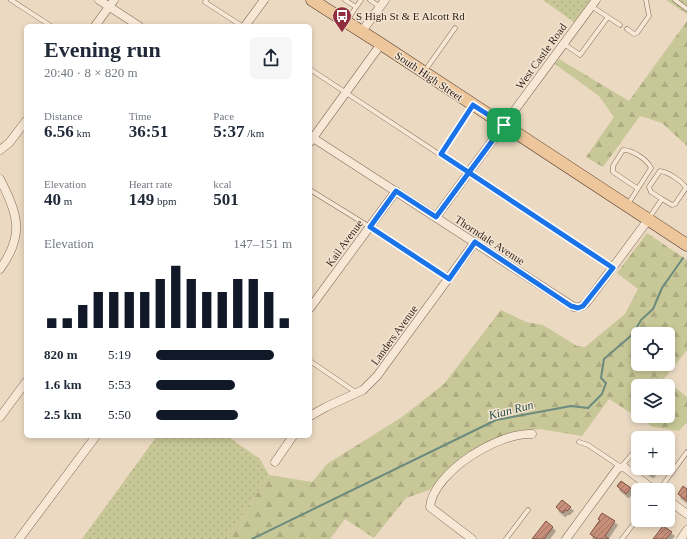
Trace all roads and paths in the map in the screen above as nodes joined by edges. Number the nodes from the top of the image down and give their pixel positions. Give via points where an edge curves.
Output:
1 (11, 0) edge
2 (99, 0) edge
3 (264, 0) edge
4 (313, 0) edge
5 (345, 0) edge
6 (361, 0) edge
7 (370, 0) edge
8 (646, 0) edge
9 (675, 0) edge
10 (205, 1) edge
11 (111, 3) edge
12 (383, 3) edge
13 (593, 3) edge
14 (356, 7) junction
15 (687, 9) edge
16 (608, 17) junction
17 (346, 22) junction
18 (47, 24) edge
19 (96, 24) edge
20 (137, 24) edge
21 (239, 24) edge
22 (246, 24) edge
23 (620, 25) dead end
24 (455, 28) dead end
25 (627, 29) dead end
26 (362, 32) junction
27 (381, 44) junction
28 (564, 44) junction
29 (312, 71) edge
30 (424, 72) junction
31 (346, 93) junction
32 (473, 105) junction
33 (24, 124) edge
34 (504, 125) junction
35 (312, 137) edge
36 (312, 139) edge
37 (0, 150) edge
38 (441, 154) junction
39 (468, 173) junction
40 (0, 179) edge
41 (638, 188) junction
42 (312, 191) edge
43 (396, 191) junction
44 (662, 199) junction
45 (627, 206) junction
46 (436, 217) junction
47 (648, 220) junction
48 (370, 227) junction
49 (475, 242) junction
50 (687, 245) edge
51 (613, 268) junction
52 (0, 269) edge
53 (449, 279) junction
54 (312, 305) edge
55 (312, 362) edge
56 (24, 385) edge
57 (357, 393) junction
58 (312, 415) edge
59 (0, 417) edge
60 (532, 434) dead end
61 (95, 438) edge
62 (292, 438) edge
63 (579, 442) dead end
64 (687, 452) edge
65 (631, 455) edge
66 (275, 462) dead end
67 (621, 467) junction
68 (645, 483) edge
69 (664, 483) edge
70 (675, 505) edge
71 (528, 510) dead end
72 (687, 514) edge
73 (631, 527) edge
74 (687, 530) edge
75 (20, 539) edge
76 (472, 539) edge
77 (506, 539) edge
78 (566, 539) edge
79 (622, 539) edge
80 (681, 539) edge

1 - 18 lane
2 - 11 street
3 - 22 street
4 - 17 main road, South High Street
5 - 14 lane
6 - 14 lane
7 - 12 lane
8 - 25 lane via 649,16 637,33 634,34
9 - 15 lane
10 - 21 lane
11 - 19 street
11 - 20 street
12 - 26 street
13 - 16 lane
13 - 28 street, West Castle Road
14 - 17 lane
16 - 23 lane
16 - 28 lane via 580,55
17 - 26 main road, South High Street
24 - 30 lane
26 - 27 main road, South High Street
27 - 30 main road, South High Street
27 - 31 street
28 - 34 street, West Castle Road
29 - 31 lane
30 - 32 main road, South High Street
31 - 35 street
31 - 38 lane
32 - 34 main road, South High Street
32 - 38 lane
33 - 37 street
34 - 39 street, West Castle Road
34 - 45 main road, South High Street
36 - 43 street, Thorndale Avenue
38 - 39 lane
39 - 46 street, West Castle Road
39 - 51 lane
40 - 52 street via 16,220 14,244
41 - 41 lane via 651,168 649,163 628,150 623,150 613,166 614,172
41 - 45 lane
42 - 48 lane
43 - 46 street, Thorndale Avenue
43 - 48 street, Kail Avenue
44 - 44 lane via 672,205 675,204 686,188 666,172 660,171 649,187 651,192
44 - 47 lane
45 - 47 main road, South High Street
46 - 49 street, Thorndale Avenue
47 - 50 main road, South High Street
47 - 51 street
48 - 53 lane
48 - 54 street, Kail Avenue
49 - 51 street, Thorndale Avenue via 571,306 578,308 587,302
49 - 53 street, Landers Avenue
53 - 57 street, Landers Avenue via 377,376
55 - 57 lane
56 - 59 street
57 - 58 street, Landers Avenue
60 - 76 street via 506,438 464,461 433,495 430,507
61 - 75 street
62 - 66 street
63 - 67 lane via 588,445
64 - 69 lane
65 - 67 lane
67 - 68 street
67 - 78 street
70 - 72 street
71 - 77 lane
73 - 79 lane
74 - 80 street

